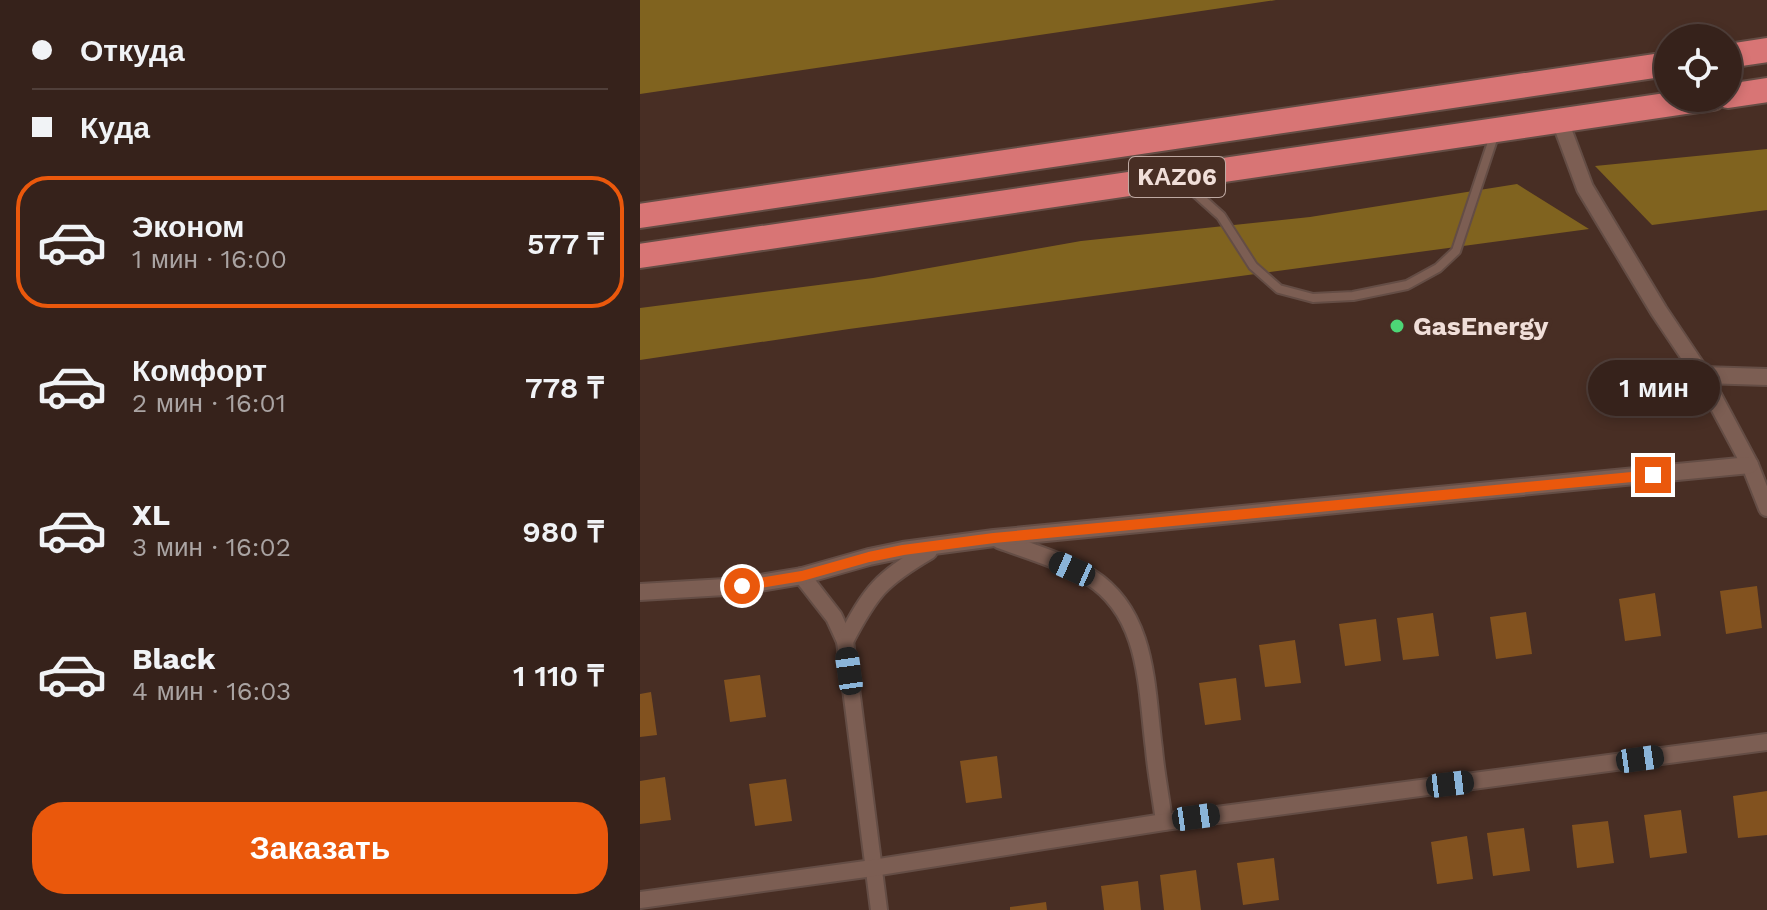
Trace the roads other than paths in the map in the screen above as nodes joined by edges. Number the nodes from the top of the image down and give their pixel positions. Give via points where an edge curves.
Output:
1 (1767, 50) edge
2 (1742, 54) edge
3 (1654, 66) edge
4 (1767, 90) edge
5 (1742, 94) edge
6 (1654, 107) edge
7 (1560, 121) junction
8 (1496, 130) junction
9 (1177, 177) junction
10 (640, 216) edge
11 (640, 256) edge
12 (1702, 375) junction
13 (1767, 377) edge
14 (1750, 465) junction
15 (1766, 498) edge
16 (1055, 533) junction
17 (994, 538) junction
18 (936, 547) junction
19 (1054, 561) junction
20 (802, 576) junction
21 (640, 592) edge
22 (845, 641) junction
23 (1767, 742) edge
24 (1164, 822) junction
25 (873, 868) junction
26 (640, 900) edge
27 (879, 910) edge

1 - 2 highway
3 - 10 highway, KАZ06
4 - 5 highway
6 - 7 highway, KАZ06
7 - 8 highway, KАZ06
7 - 12 street via 1585,188
8 - 9 highway, KАZ06
8 - 9 lane via 1456,251 1407,285 1353,296 1313,298 1279,289 1253,266 1221,216
9 - 11 highway, KАZ06
12 - 13 street
12 - 14 street
14 - 15 street
14 - 16 street
16 - 17 street
16 - 19 street
17 - 18 street
17 - 19 street
18 - 20 street via 869,557
18 - 22 street via 878,585
19 - 24 street via 1091,578 1122,606 1137,638 1147,676
20 - 21 street via 742,586
20 - 22 street via 834,617
22 - 25 street
23 - 24 street
24 - 25 street
25 - 26 street
25 - 27 street

